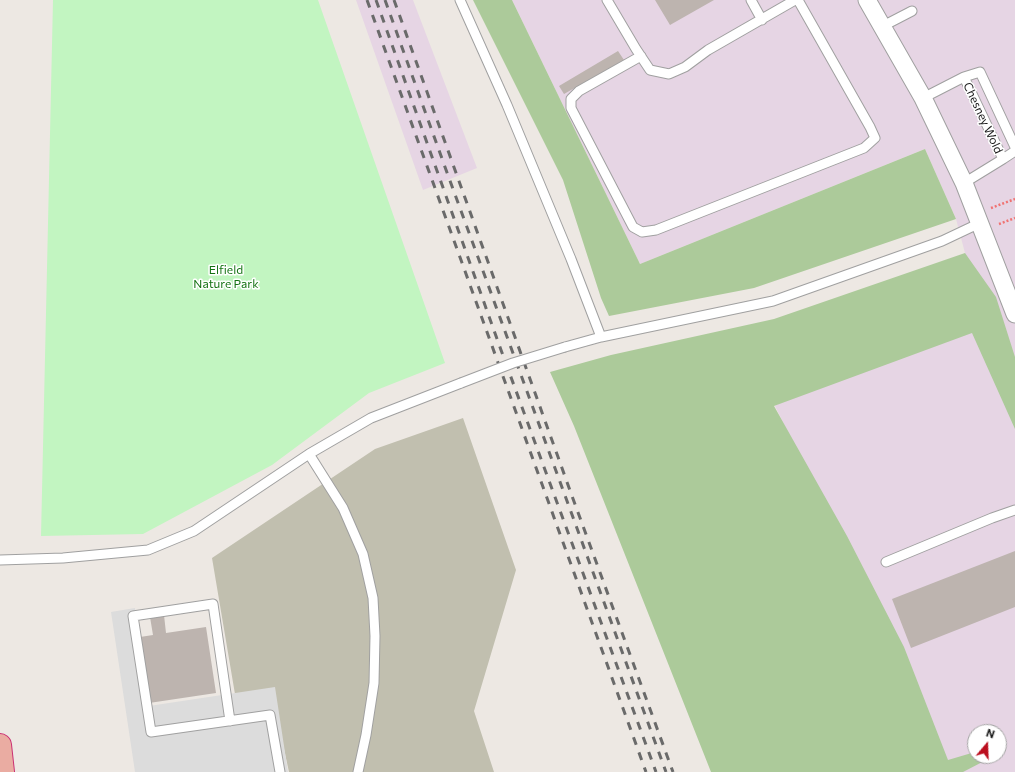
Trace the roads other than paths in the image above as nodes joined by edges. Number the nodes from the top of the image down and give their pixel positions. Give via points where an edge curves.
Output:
1 (460, 0) edge
2 (607, 0) edge
3 (750, 0) edge
4 (795, 0) edge
5 (798, 0) edge
6 (868, 0) edge
7 (912, 12) dead end
8 (762, 20) junction
9 (882, 26) junction
10 (640, 56) junction
11 (964, 77) junction
12 (922, 98) junction
13 (1015, 147) edge
14 (1015, 151) edge
15 (1003, 160) junction
16 (964, 183) junction
17 (977, 219) junction
18 (1015, 314) edge
19 (601, 337) junction
20 (309, 454) junction
21 (1015, 510) edge
22 (0, 560) edge
23 (886, 562) dead end
24 (230, 721) junction
25 (0, 745) edge
26 (4, 772) edge
27 (280, 772) edge
28 (358, 772) edge

1 - 19 lane via 507,105
2 - 10 lane
3 - 8 lane
4 - 8 lane
5 - 10 lane via 875,138 864,148 656,230 642,232 633,227 571,108 571,99 579,91
6 - 9 street
7 - 9 lane
8 - 10 lane via 669,74 650,70
9 - 12 street
11 - 12 lane, Chesney Wold
11 - 13 lane via 980,72
11 - 15 lane, Chesney Wold
12 - 16 street
14 - 15 lane
15 - 16 lane, Chesney Wold
16 - 17 street
17 - 18 street
17 - 19 lane via 942,240 773,302
19 - 20 lane, bridge via 513,363 371,418
20 - 22 lane via 194,532 148,550 63,558
20 - 28 lane via 343,508 363,554 373,598 374,683
21 - 23 lane
24 - 24 lane via 151,732 133,616 213,604
24 - 27 lane via 270,715
25 - 26 highway

